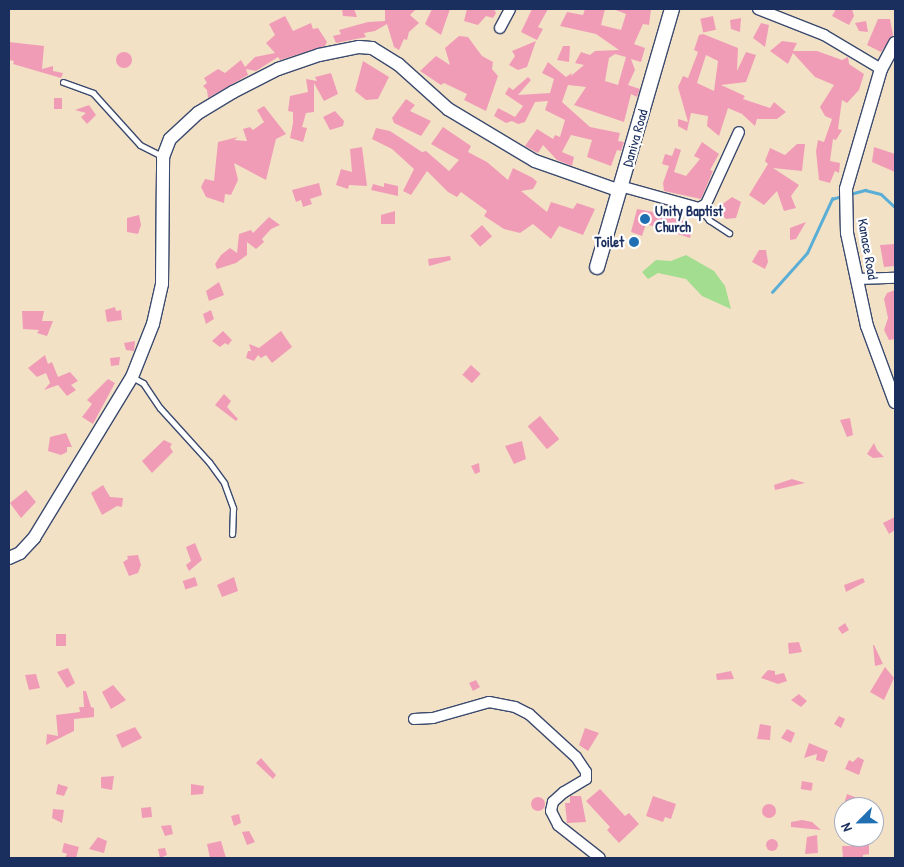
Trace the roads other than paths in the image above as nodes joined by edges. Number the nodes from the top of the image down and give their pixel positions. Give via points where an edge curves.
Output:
1 (510, 9) edge
2 (672, 9) edge
3 (758, 9) edge
4 (500, 28) dead end
5 (895, 43) edge
6 (881, 69) junction
7 (63, 82) dead end
8 (739, 132) dead end
9 (163, 157) junction
10 (620, 189) junction
11 (699, 208) junction
12 (728, 232) dead end
13 (597, 267) dead end
14 (895, 278) edge
15 (857, 280) junction
16 (132, 377) junction
17 (895, 402) edge
18 (232, 534) dead end
19 (9, 558) edge
20 (414, 719) dead end
21 (600, 858) edge

1 - 4 street
2 - 10 main road, Daniva Road
3 - 6 street via 824,35
5 - 6 street, Kanace Road
6 - 15 street, Kanace Road via 846,195 847,233
7 - 9 lane via 93,93 140,146
8 - 11 street via 706,204
9 - 10 street via 170,139 185,123 233,92 278,69 359,47 383,52 448,109 535,161
9 - 16 street via 162,284 153,324
10 - 11 street
10 - 13 main road, Daniva Road
11 - 12 lane via 709,220
14 - 15 street
15 - 17 street, Kanace Road via 868,326
16 - 18 lane via 143,383 170,421 224,483 233,508
16 - 19 street via 34,538 20,553
20 - 21 street via 432,718 489,702 529,714 576,756 586,772 586,779 564,792 553,802 551,810 558,825

